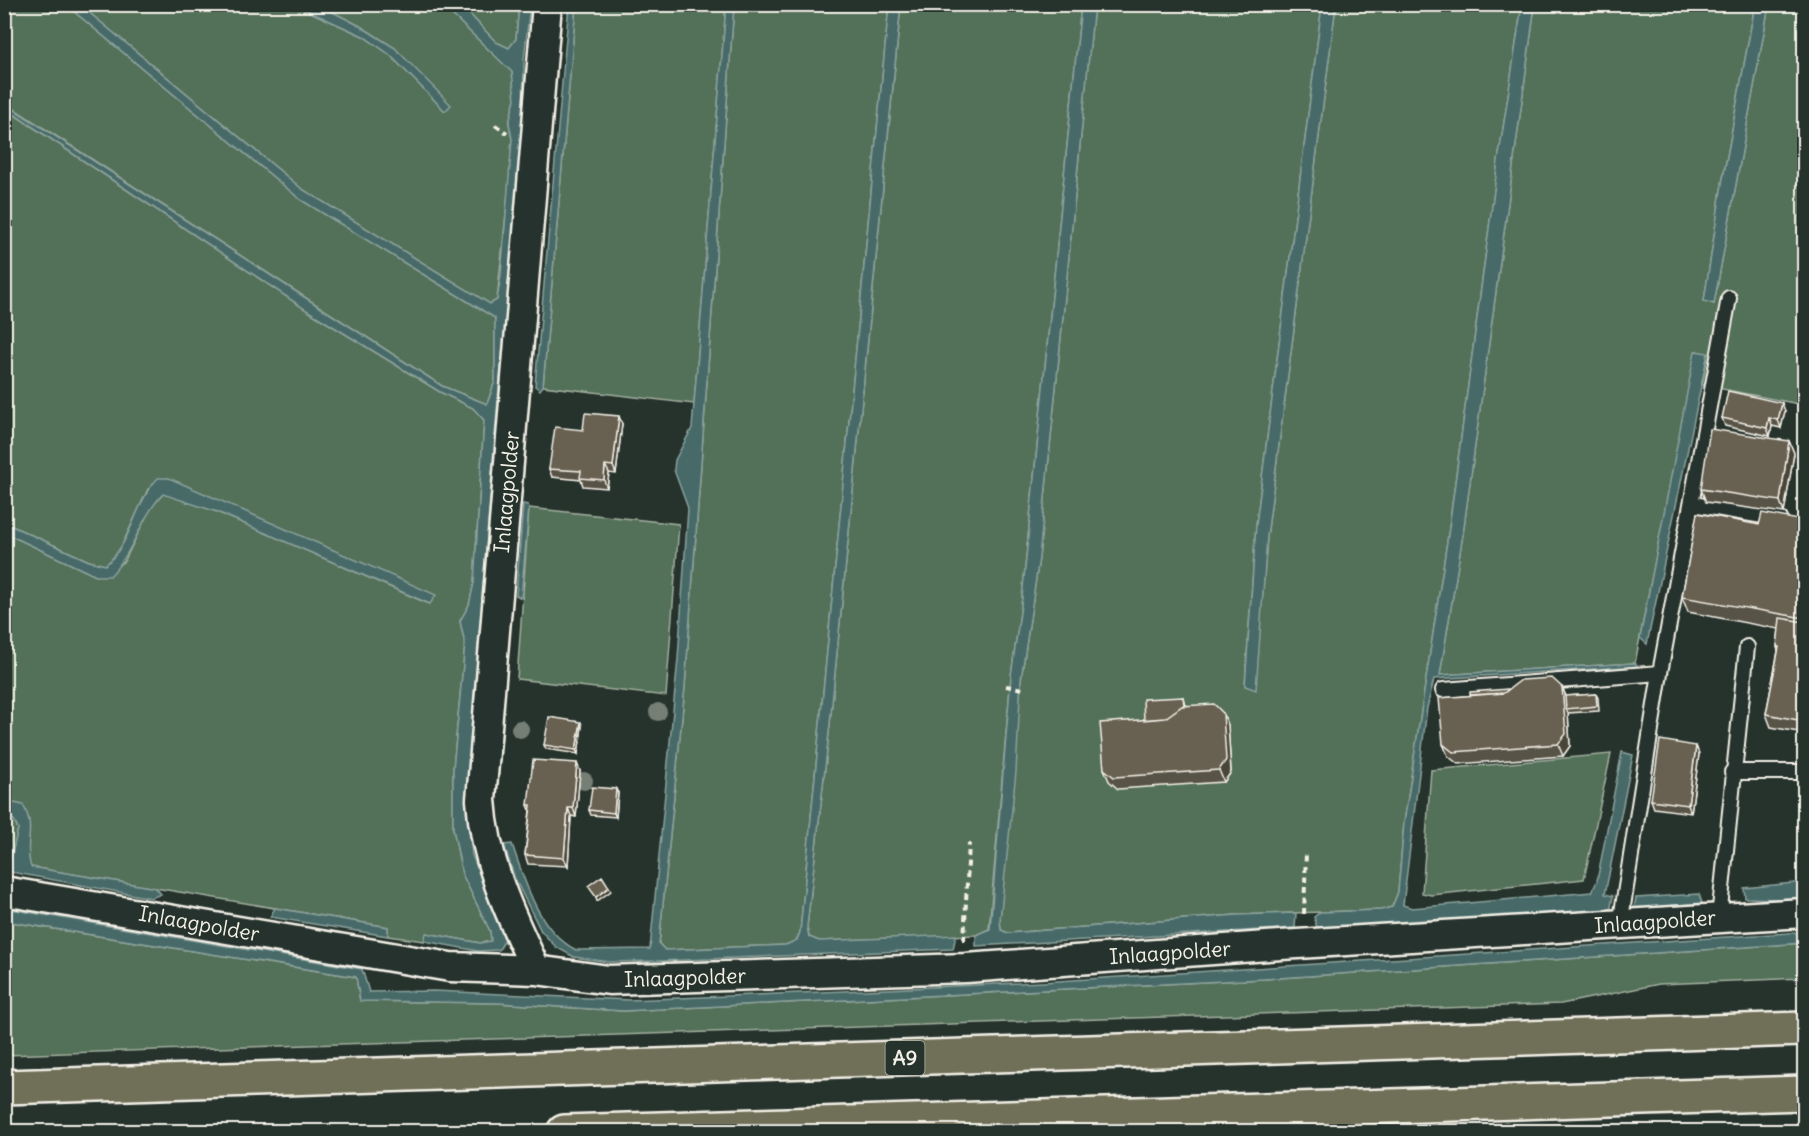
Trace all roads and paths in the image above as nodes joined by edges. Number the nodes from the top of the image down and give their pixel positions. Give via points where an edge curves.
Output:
1 (547, 4) edge
2 (495, 126) dead end
3 (508, 133) dead end
4 (1729, 298) dead end
5 (1693, 504) junction
6 (1787, 520) edge
7 (1747, 647) dead end
8 (1660, 673) junction
9 (1006, 686) dead end
10 (1023, 689) dead end
11 (1443, 690) dead end
12 (1732, 772) junction
13 (1804, 772) edge
14 (969, 843) dead end
15 (1306, 852) dead end
16 (4, 891) edge
17 (1804, 913) edge
18 (1719, 918) junction
19 (1620, 925) junction
20 (1303, 943) junction
21 (966, 968) junction
22 (536, 970) junction
23 (1804, 1029) edge
24 (4, 1087) edge
25 (1804, 1093) edge
26 (564, 1131) edge

1 - 22 street, Inlaagpolder via 481,800 493,872
2 - 3 path
4 - 5 lane
5 - 6 lane
5 - 8 lane
7 - 12 lane
8 - 11 lane
8 - 19 lane
9 - 10 path
12 - 13 lane
12 - 18 lane
14 - 21 path via 963,935
15 - 20 path
16 - 22 street, Inlaagpolder via 450,967
17 - 18 street, Inlaagpolder
18 - 19 street, Inlaagpolder
19 - 20 street, Inlaagpolder
20 - 21 street, Inlaagpolder
21 - 22 street, Inlaagpolder via 609,981
23 - 24 highway, A9
25 - 26 highway

